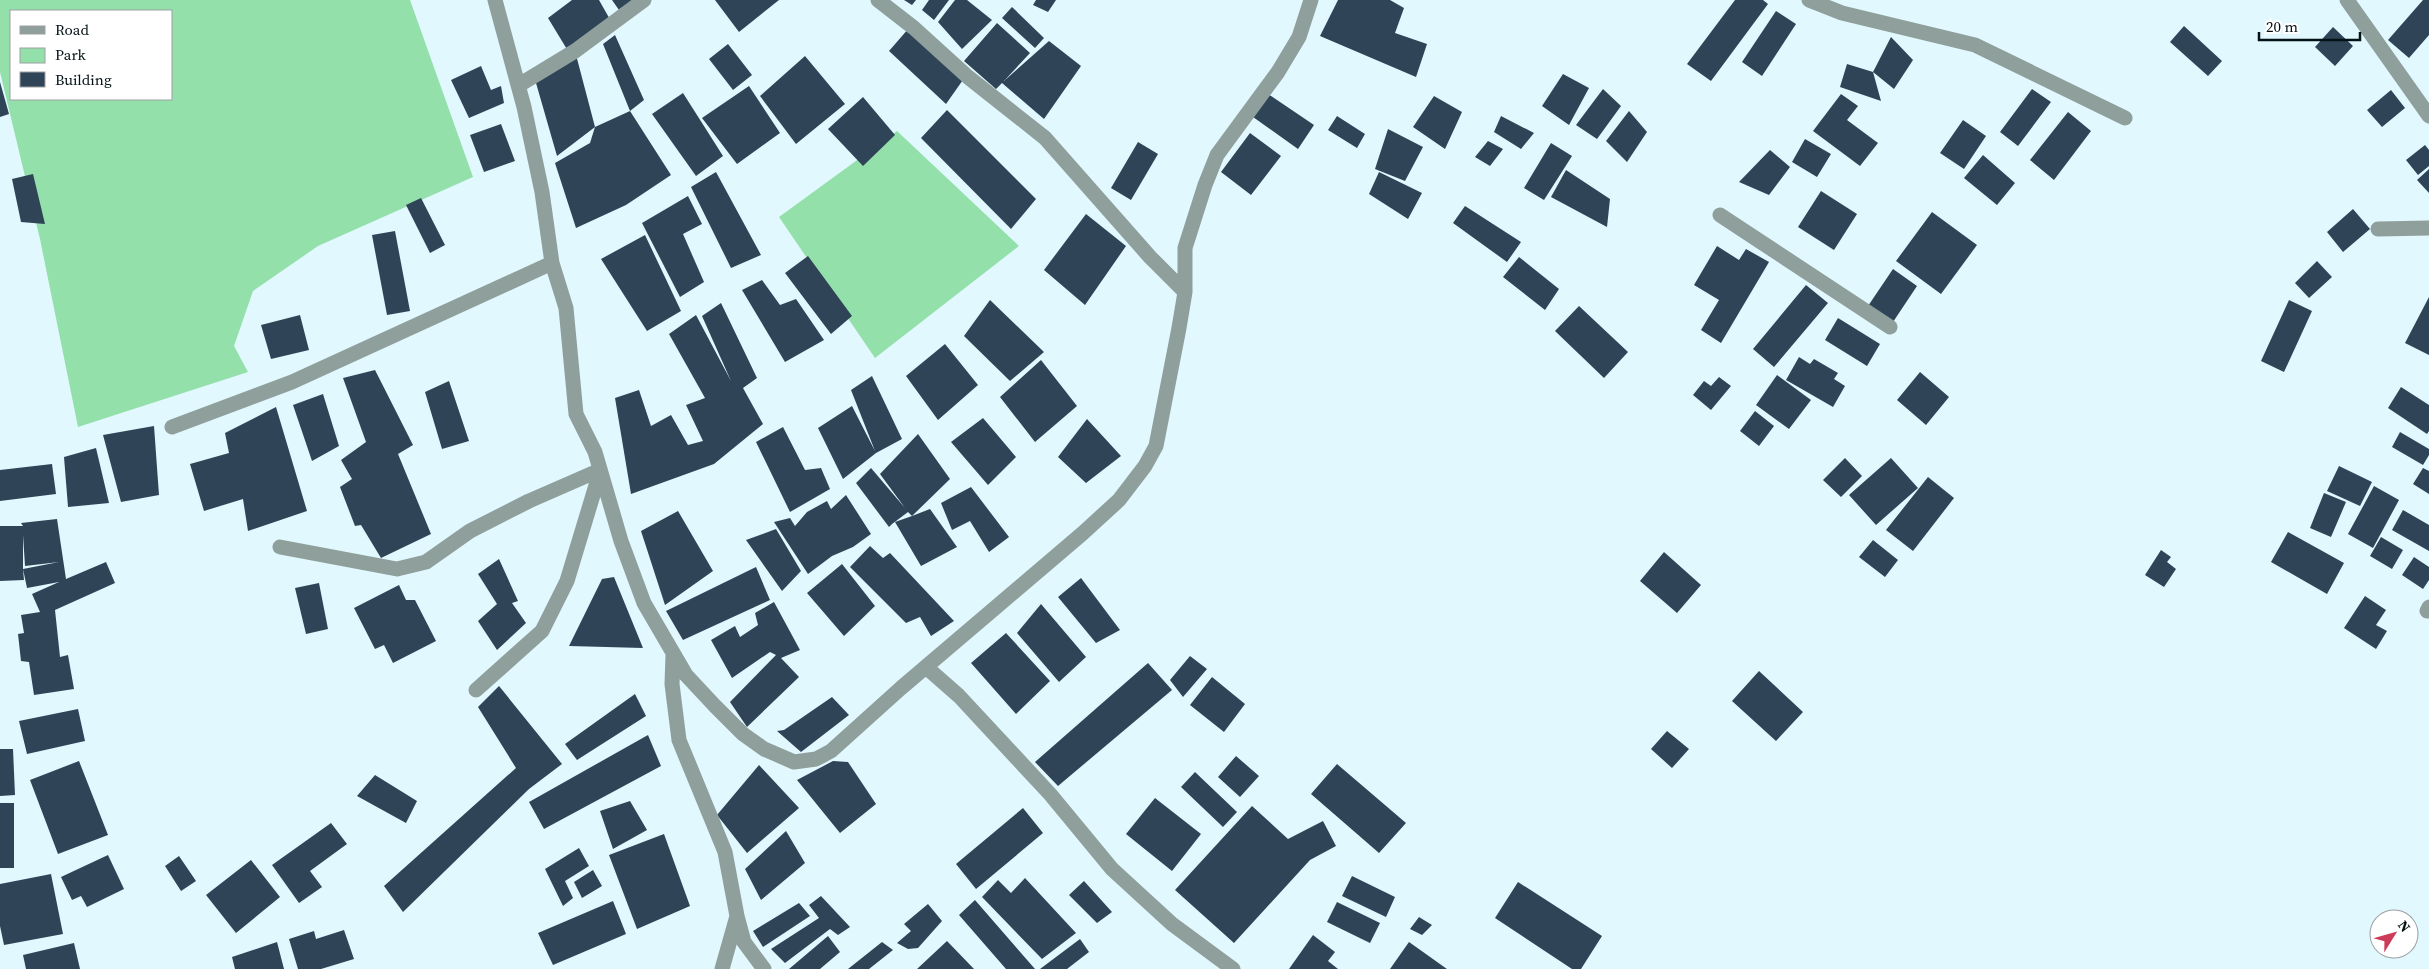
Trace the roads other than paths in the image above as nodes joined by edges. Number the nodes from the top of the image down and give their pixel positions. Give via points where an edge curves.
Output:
1 (495, 0) edge
2 (644, 0) edge
3 (878, 0) edge
4 (1311, 0) edge
5 (1810, 0) edge
6 (2346, 0) edge
7 (519, 85) junction
8 (2429, 116) edge
9 (2125, 118) dead end
10 (1720, 215) dead end
11 (2429, 228) edge
12 (2378, 229) dead end
13 (552, 263) junction
14 (1185, 292) junction
15 (1890, 327) dead end
16 (172, 427) dead end
17 (600, 470) junction
18 (280, 547) dead end
19 (673, 655) junction
20 (926, 666) junction
21 (476, 690) dead end
22 (737, 916) junction
23 (722, 969) edge
24 (764, 969) edge
25 (1233, 969) edge

1 - 7 street
2 - 7 street via 575,51
3 - 14 street via 1045,138
4 - 14 street via 1299,37 1278,72 1217,155 1185,248
5 - 9 street via 1842,13 1975,45
6 - 8 street
7 - 13 street via 542,192
10 - 15 street
11 - 12 street
13 - 16 street via 292,382
13 - 17 street via 566,308 576,414
14 - 20 street via 1156,446 1145,466 1119,500 1040,572
17 - 18 street via 470,531 426,562 397,570
17 - 19 street via 621,542 644,603
17 - 21 street via 567,582 542,631
19 - 20 street via 686,675 743,734 764,749 794,762 816,759 831,751
19 - 22 street via 672,684 678,740 724,852
20 - 25 street via 959,696 1050,794 1112,869 1172,924
22 - 23 street
22 - 24 street via 744,942

